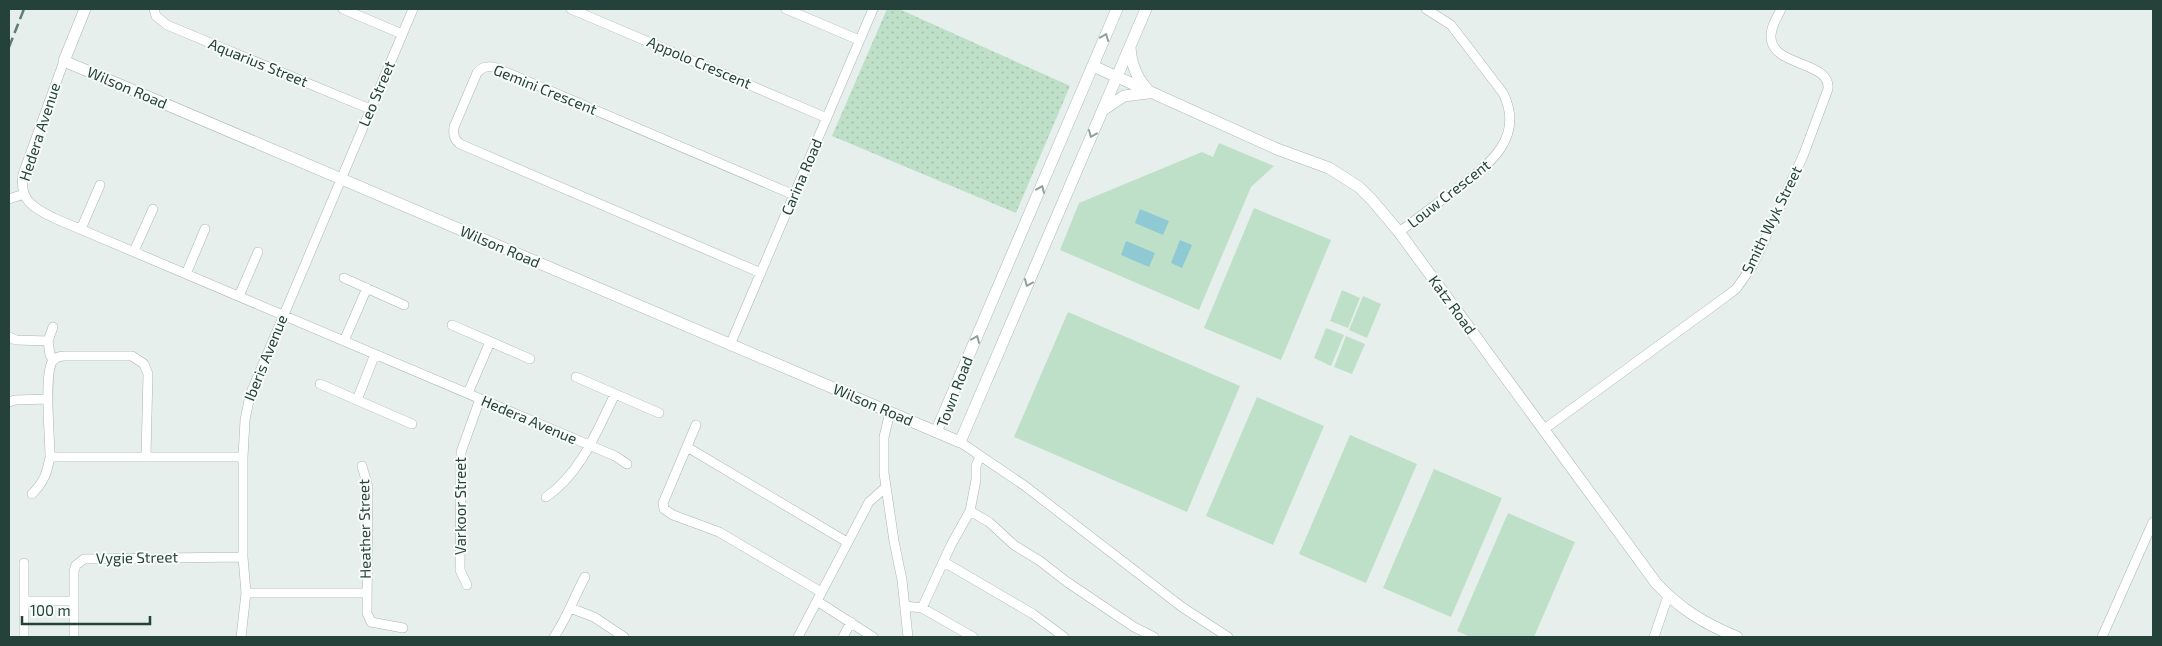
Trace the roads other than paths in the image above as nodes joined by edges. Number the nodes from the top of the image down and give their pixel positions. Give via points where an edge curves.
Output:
1 (85, 9) edge
2 (154, 9) edge
3 (343, 9) edge
4 (413, 9) edge
5 (571, 9) edge
6 (786, 9) edge
7 (873, 9) edge
8 (1117, 9) edge
9 (1146, 9) edge
10 (1426, 9) edge
11 (1781, 9) edge
12 (402, 34) junction
13 (859, 40) junction
14 (1130, 45) junction
15 (64, 61) junction
16 (1094, 66) junction
17 (1116, 77) junction
18 (1152, 93) junction
19 (370, 109) junction
20 (1101, 112) junction
21 (827, 118) junction
22 (341, 179) junction
23 (100, 184) dead end
24 (24, 194) junction
25 (794, 195) junction
26 (9, 199) edge
27 (153, 209) dead end
28 (81, 229) junction
29 (205, 229) dead end
30 (1399, 232) junction
31 (134, 252) junction
32 (258, 252) dead end
33 (761, 273) junction
34 (186, 274) junction
35 (344, 278) dead end
36 (368, 288) junction
37 (239, 296) junction
38 (404, 305) dead end
39 (283, 315) junction
40 (452, 324) dead end
41 (53, 326) dead end
42 (9, 337) edge
43 (344, 340) junction
44 (48, 341) junction
45 (490, 342) junction
46 (730, 345) junction
47 (375, 354) junction
48 (530, 359) dead end
49 (53, 360) junction
50 (576, 377) dead end
51 (320, 384) dead end
52 (468, 393) junction
53 (615, 394) junction
54 (48, 399) junction
55 (480, 399) junction
56 (357, 400) junction
57 (9, 402) edge
58 (890, 412) junction
59 (659, 413) dead end
60 (412, 424) dead end
61 (696, 425) dead end
62 (1544, 430) junction
63 (936, 432) junction
64 (960, 442) junction
65 (591, 446) junction
66 (687, 446) junction
67 (50, 456) junction
68 (146, 456) junction
69 (980, 456) junction
70 (243, 457) junction
71 (627, 464) dead end
72 (362, 466) dead end
73 (886, 487) junction
74 (32, 494) dead end
75 (546, 497) dead end
76 (970, 511) junction
77 (2153, 522) edge
78 (847, 542) junction
79 (243, 556) junction
80 (944, 562) junction
81 (24, 563) dead end
82 (585, 577) dead end
83 (467, 585) dead end
84 (246, 593) junction
85 (366, 594) junction
86 (819, 596) junction
87 (1668, 596) junction
88 (24, 601) junction
89 (73, 601) junction
90 (905, 606) junction
91 (570, 608) junction
92 (922, 608) junction
93 (851, 622) junction
94 (404, 628) dead end
95 (24, 637) edge
96 (74, 637) edge
97 (241, 637) edge
98 (554, 637) edge
99 (624, 637) edge
100 (798, 637) edge
101 (843, 637) edge
102 (873, 637) edge
103 (908, 637) edge
104 (973, 637) edge
105 (1064, 637) edge
106 (1154, 637) edge
107 (1228, 637) edge
108 (1654, 637) edge
109 (1737, 637) edge
110 (2102, 637) edge

1 - 15 street
2 - 19 street, Aquarius Street via 160,21 171,27
3 - 12 street
4 - 12 street, Leo Street
5 - 21 street, Appolo Crescent
6 - 13 street
7 - 13 street, Carina Road
16 -> 8 street, Town Road
9 - 14 street, Town Road
10 - 30 street, Louw Crescent via 1451,25 1503,93 1509,106 1509,130 1499,151 1485,167
11 - 62 street, Smith Wyk Street via 1771,34 1773,47 1781,55 1820,74 1828,89 1803,156 1746,276 1724,298
12 - 19 street, Leo Street
13 - 21 street, Carina Road
14 - 17 street, Town Road
14 - 18 street via 1131,61 1137,75
15 - 22 street, Wilson Road
15 - 24 street, Hedera Avenue via 23,174
16 - 17 street, Katz Road
63 -> 16 street, Town Road
17 - 18 street, Katz Road
17 - 20 street, Town Road
18 - 20 street via 1124,96
18 - 30 street, Katz Road via 1346,177 1372,200
19 - 22 street, Leo Street
20 -> 64 street, Town Road
21 - 25 street, Carina Road
22 - 39 street, Iberis Avenue
22 - 46 street, Wilson Road
23 - 28 street
24 - 26 street
24 - 28 street, Hedera Avenue via 33,207
25 - 33 street, Carina Road
25 - 33 street, Gemini Crescent via 494,67 481,68 477,73 454,127 455,140 460,144
27 - 31 street
28 - 31 street, Hedera Avenue
29 - 34 street
30 - 62 street, Katz Road
31 - 34 street, Hedera Avenue
32 - 37 street
33 - 46 street, Carina Road
34 - 37 street, Hedera Avenue
35 - 36 street
36 - 38 street
36 - 43 street
37 - 39 street, Hedera Avenue
39 - 43 street, Hedera Avenue
39 - 70 street, Iberis Avenue via 250,394
40 - 45 street
41 - 44 street
42 - 44 street
43 - 47 street, Hedera Avenue
44 - 49 street
45 - 48 street
45 - 52 street, Hedera Avenue
46 - 58 street, Wilson Road
47 - 52 street, Hedera Avenue
47 - 56 street
49 - 54 street
49 - 68 street via 58,356 132,356 144,364 148,374
50 - 53 street
51 - 56 street
52 - 55 street, Hedera Avenue
53 - 59 street
53 - 65 street, Hedera Avenue
54 - 57 street
54 - 67 street
55 - 65 street, Hedera Avenue
55 - 83 street, Varkoor Street via 461,452 460,570
56 - 60 street
58 - 63 street, Wilson Road
58 - 73 street via 884,437
61 - 66 street
62 - 87 street, Katz Road
63 - 64 street, Town Road
64 - 69 street
65 - 71 street, Hedera Avenue
65 - 75 street via 564,482
66 - 78 street
66 - 86 street via 663,503 664,509 719,532
67 - 68 street
67 - 74 street via 46,475
68 - 70 street
69 - 76 street
69 - 107 street via 1056,509 1182,607
70 - 79 street, Iberis Avenue
72 - 85 street, Heather Street via 368,487
73 - 78 street via 869,502
73 - 90 street
76 - 80 street
76 - 106 street via 1067,582
77 - 110 street
78 - 86 street
79 - 84 street, Iberis Avenue
79 - 89 street, Vygie Street via 84,559 74,571
80 - 92 street
80 - 105 street via 1033,614
81 - 88 street
82 - 91 street
84 - 85 street, Heather Street
84 - 97 street, Iberis Avenue
85 - 94 street, Heather Street via 371,622
86 - 93 street
86 - 100 street
87 - 108 street
87 - 109 street, Katz Road via 1697,619
88 - 89 street
88 - 95 street
89 - 96 street, Vygie Street
90 - 92 street
90 - 103 street
91 - 98 street
91 - 99 street via 594,617
92 - 104 street
93 - 101 street
93 - 102 street

